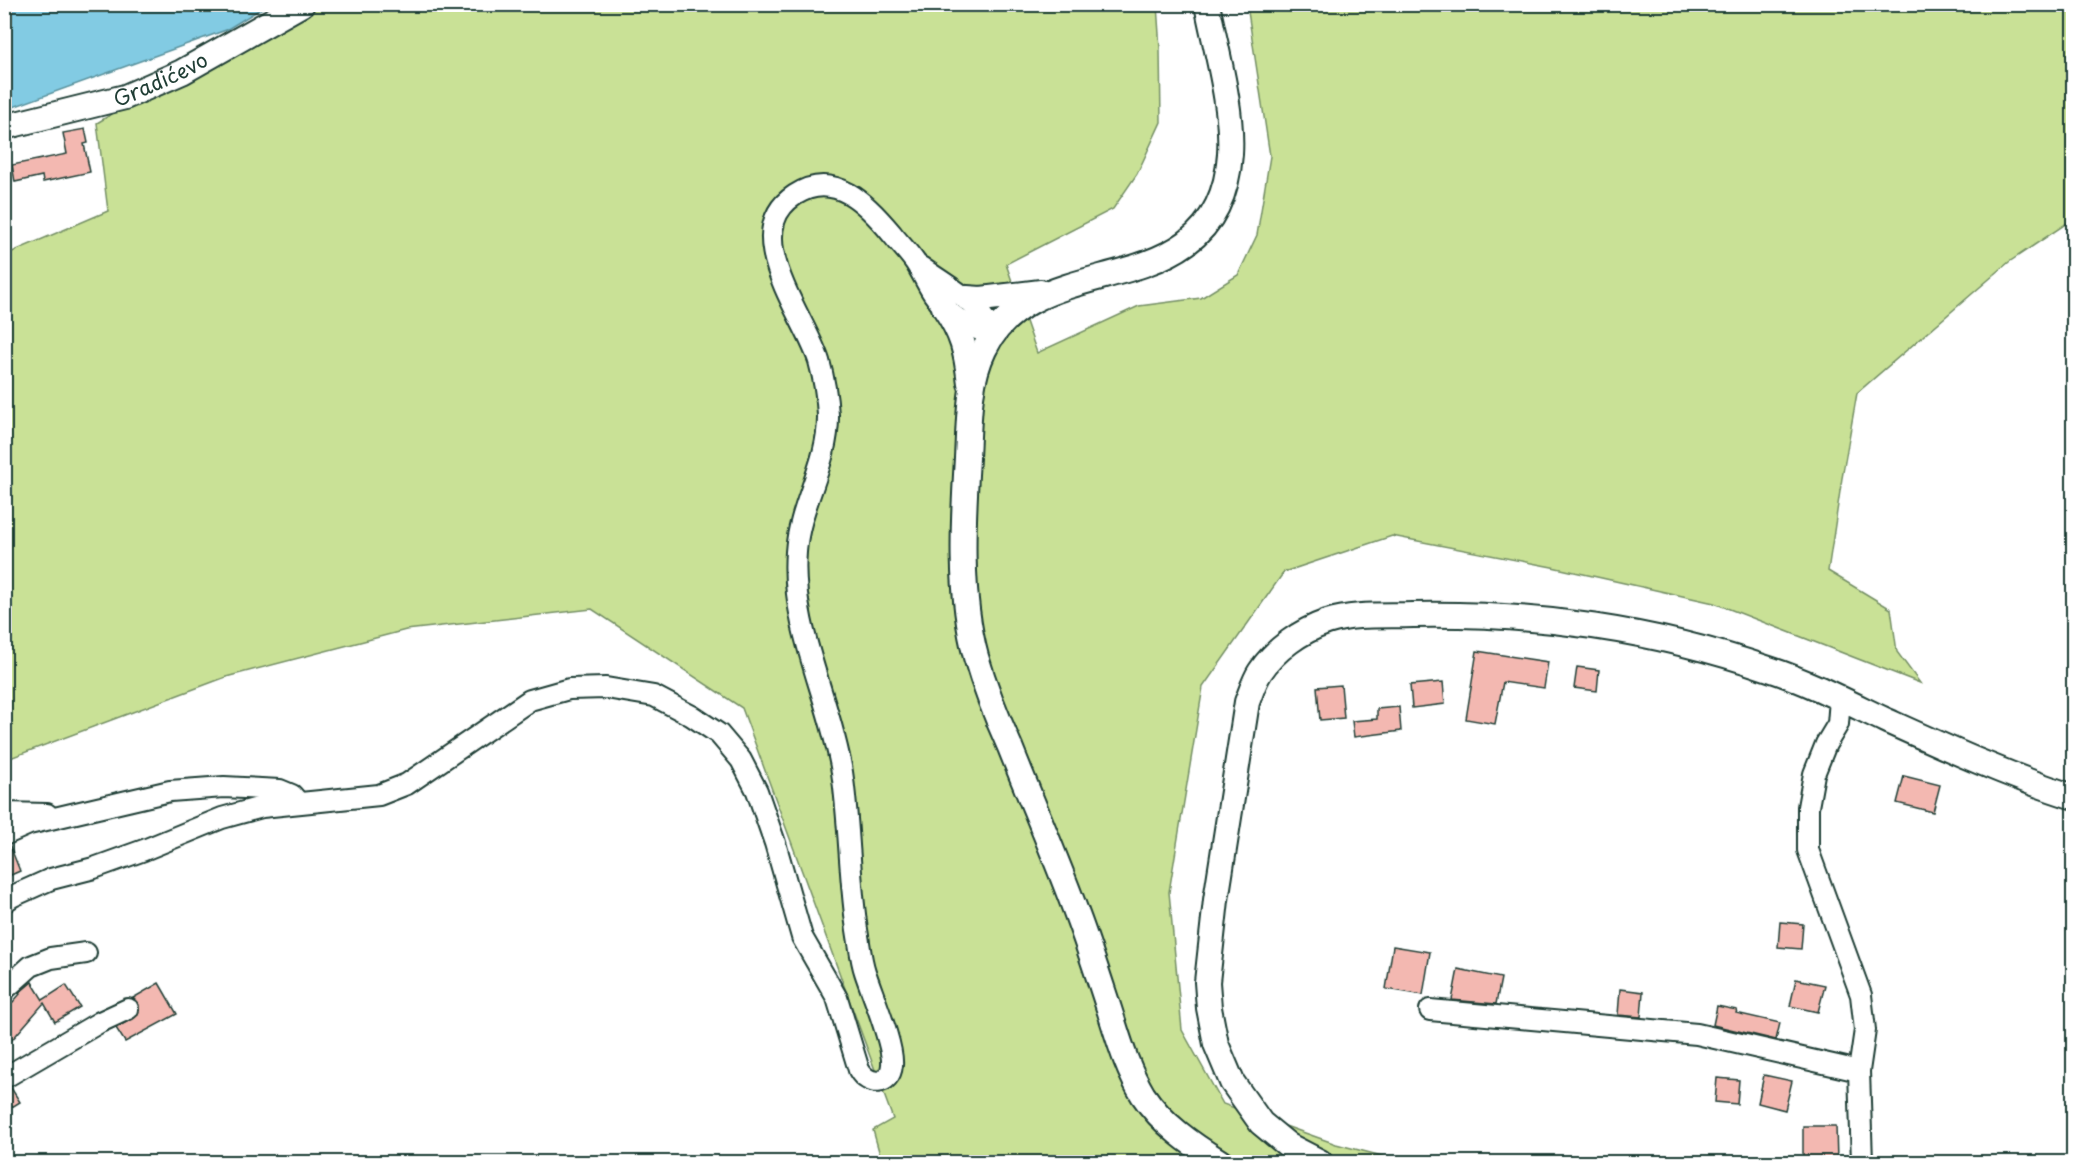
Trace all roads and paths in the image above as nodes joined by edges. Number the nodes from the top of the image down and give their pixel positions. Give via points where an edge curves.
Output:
1 (302, 4) edge
2 (1208, 4) edge
3 (4, 127) edge
4 (914, 261) junction
5 (1059, 290) junction
6 (967, 298) junction
7 (944, 307) junction
8 (992, 335) junction
9 (971, 393) junction
10 (1840, 699) junction
11 (2073, 797) edge
12 (298, 802) junction
13 (4, 813) edge
14 (65, 816) junction
15 (4, 835) edge
16 (4, 902) edge
17 (86, 953) dead end
18 (4, 990) edge
19 (128, 1009) dead end
20 (1430, 1010) dead end
21 (1859, 1071) junction
22 (4, 1078) edge
23 (1220, 1162) edge
24 (1320, 1162) edge
25 (1862, 1162) edge

1 - 3 main road, Gradićevo via 182,72 125,97
2 - 5 main road via 1231,150 1225,184 1213,214 1193,238 1161,258
4 - 6 street
4 - 7 street
4 - 12 street via 862,201 830,187 795,195 776,218 772,231 778,272 819,361 826,394 827,435 799,527 795,575 800,617 842,771 855,918 863,967 890,1049 890,1075 882,1081 870,1082 859,1070 837,999 802,937 775,843 757,791 741,760 719,734 654,696 606,688 569,689 530,700 407,784 379,795
5 - 6 main road
5 - 8 main road via 1013,314
6 - 8 street via 984,316
7 - 8 street via 967,324
7 - 9 main road via 961,335
8 - 9 main road via 979,360
9 - 23 main road via 964,566 969,623 982,675 1079,918 1132,1074 1158,1114 1175,1131
10 - 11 main road via 1971,760
10 - 21 street via 1838,724 1814,774 1808,807 1808,850 1861,995 1866,1030
10 - 24 main road via 1771,669 1699,647 1618,629 1544,619 1452,614 1362,616 1309,629 1282,647 1259,673 1246,711 1207,982 1216,1044 1232,1082 1261,1122 1288,1146
12 - 14 street via 280,790 204,788 156,793
12 - 16 street via 222,818 94,868 51,879
13 - 14 street
14 - 15 street via 29,824
17 - 18 street via 51,958 32,966
19 - 22 street
20 - 21 street via 1697,1034
21 - 25 street

